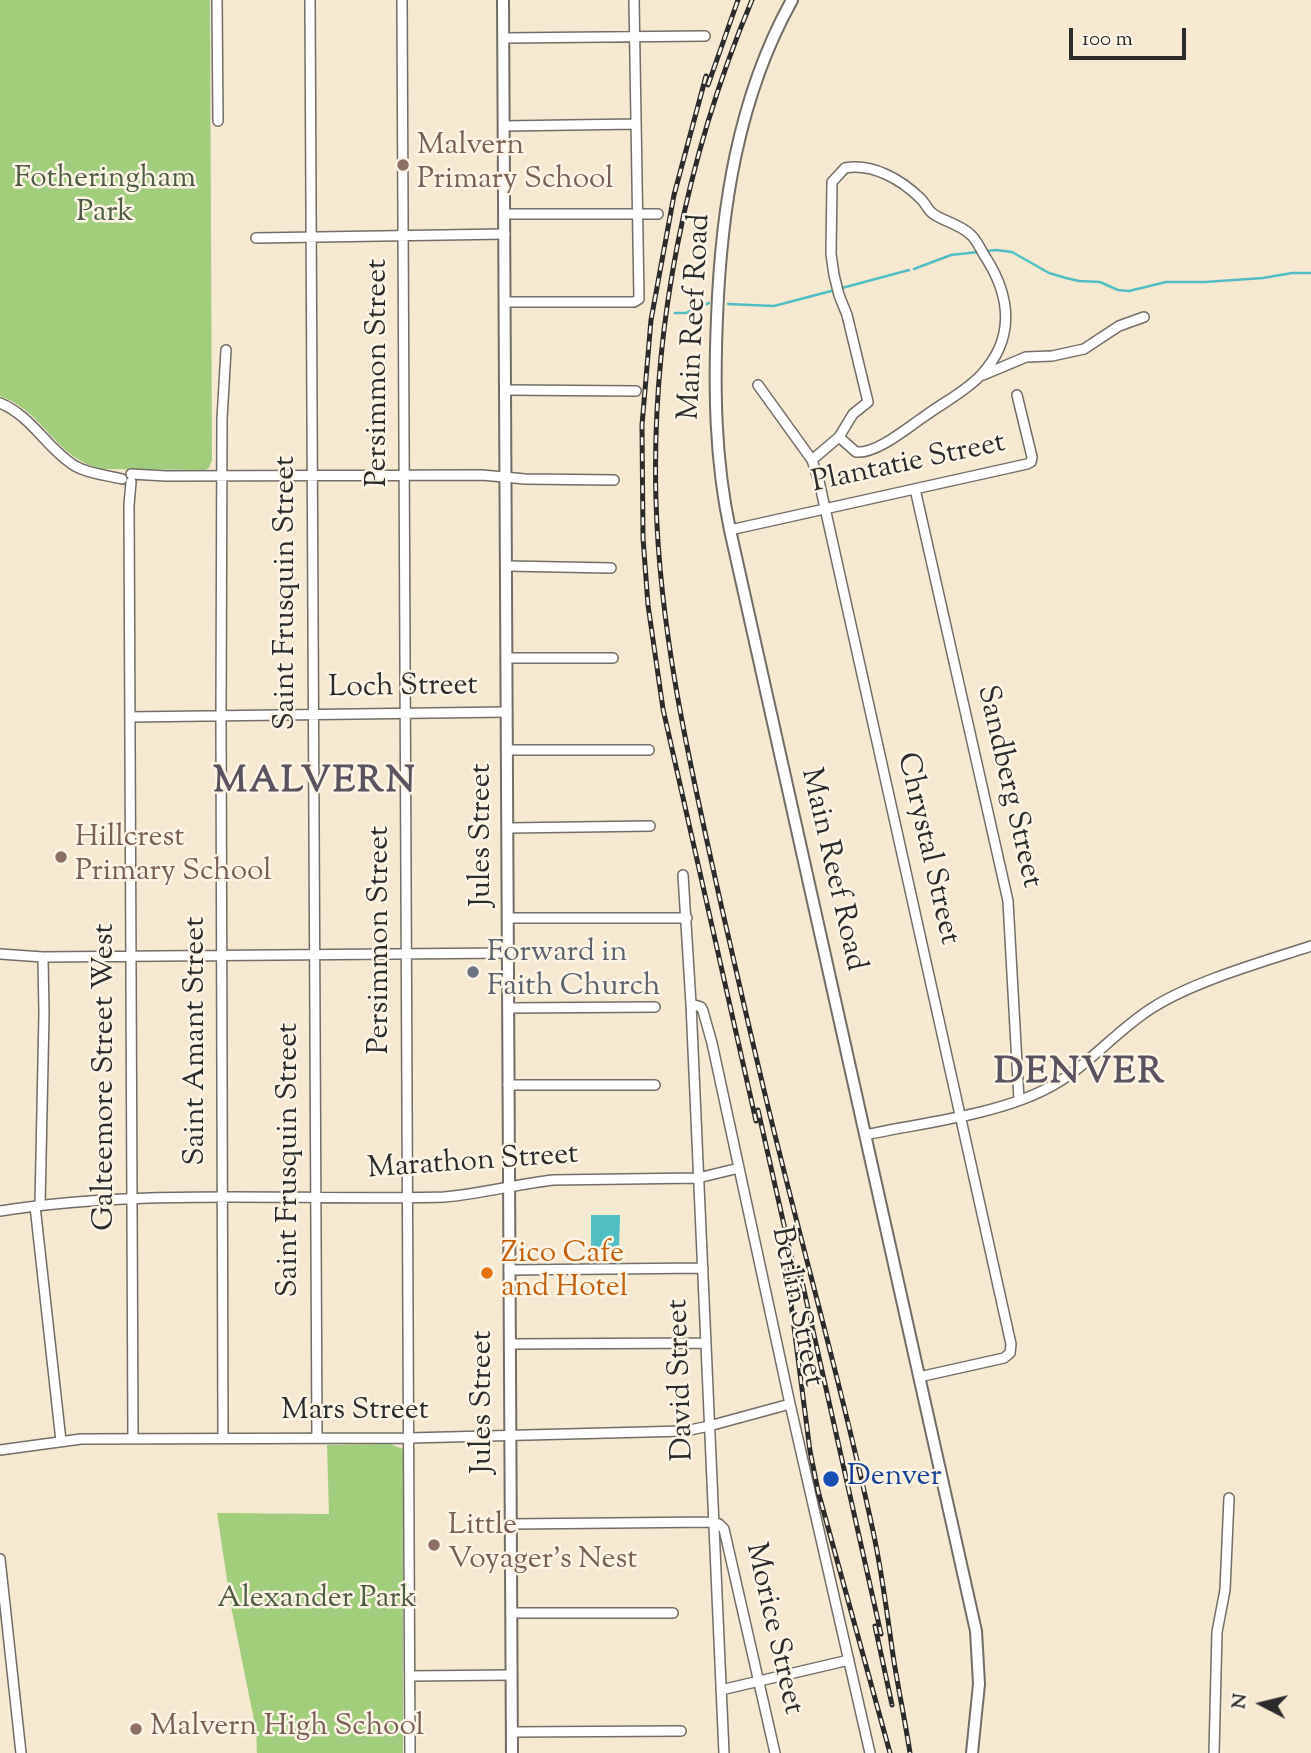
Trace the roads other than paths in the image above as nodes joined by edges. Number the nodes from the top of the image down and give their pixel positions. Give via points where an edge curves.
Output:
1 (217, 0) edge
2 (310, 0) edge
3 (402, 0) edge
4 (503, 0) edge
5 (634, 0) edge
6 (792, 0) edge
7 (705, 36) dead end
8 (504, 37) junction
9 (633, 37) junction
10 (218, 121) dead end
11 (636, 124) junction
12 (504, 126) junction
13 (505, 214) junction
14 (638, 214) junction
15 (658, 214) dead end
16 (505, 234) junction
17 (404, 236) junction
18 (311, 237) junction
19 (256, 238) dead end
20 (505, 302) junction
21 (1144, 317) dead end
22 (226, 350) dead end
23 (981, 375) junction
24 (758, 385) dead end
25 (506, 390) junction
26 (636, 391) dead end
27 (1017, 395) dead end
28 (0, 403) edge
29 (839, 437) junction
30 (812, 460) junction
31 (405, 475) junction
32 (222, 476) junction
33 (313, 476) junction
34 (506, 476) junction
35 (127, 478) junction
36 (614, 480) dead end
37 (915, 489) junction
38 (826, 508) junction
39 (730, 530) junction
40 (507, 566) junction
41 (611, 568) dead end
42 (507, 658) junction
43 (613, 658) dead end
44 (507, 712) junction
45 (407, 713) junction
46 (313, 714) junction
47 (221, 716) junction
48 (130, 717) junction
49 (508, 750) junction
50 (649, 750) dead end
51 (650, 825) dead end
52 (509, 828) junction
53 (683, 874) dead end
54 (509, 918) junction
55 (687, 918) junction
56 (1311, 946) edge
57 (509, 953) junction
58 (315, 954) junction
59 (2, 955) edge
60 (222, 955) junction
61 (406, 955) junction
62 (43, 957) junction
63 (131, 957) junction
64 (691, 1004) junction
65 (655, 1007) dead end
66 (508, 1008) junction
67 (508, 1085) junction
68 (655, 1085) dead end
69 (1018, 1100) junction
70 (960, 1115) junction
71 (865, 1135) junction
72 (739, 1168) junction
73 (698, 1178) junction
74 (509, 1189) junction
75 (132, 1198) junction
76 (223, 1198) junction
77 (316, 1198) junction
78 (408, 1198) junction
79 (38, 1205) junction
80 (0, 1211) edge
81 (703, 1268) junction
82 (509, 1270) junction
83 (706, 1343) junction
84 (510, 1344) junction
85 (919, 1377) junction
86 (790, 1404) junction
87 (709, 1426) junction
88 (317, 1437) junction
89 (510, 1437) junction
90 (133, 1438) junction
91 (223, 1438) junction
92 (409, 1438) junction
93 (61, 1441) junction
94 (0, 1450) edge
95 (1229, 1498) dead end
96 (713, 1522) junction
97 (510, 1524) junction
98 (0, 1559) edge
99 (731, 1560) junction
100 (716, 1563) junction
101 (673, 1612) dead end
102 (511, 1613) junction
103 (849, 1660) junction
104 (410, 1675) junction
105 (511, 1675) junction
106 (759, 1682) junction
107 (722, 1690) junction
108 (681, 1731) dead end
109 (512, 1732) junction
110 (21, 1753) edge
111 (410, 1753) edge
112 (512, 1753) edge
113 (724, 1753) edge
114 (775, 1753) edge
115 (870, 1753) edge
116 (972, 1753) edge
117 (1214, 1753) edge

1 - 10 street
2 - 18 street, Saint Frusquin Street
3 - 17 street, Persimmon Street
4 - 8 main road, Jules Street
5 - 9 street
6 - 39 main road, Main Reef Road via 750,101 724,220 715,405
7 - 9 street
8 - 9 street
8 - 12 main road, Jules Street
9 - 11 street
11 - 12 street
11 - 14 street
12 - 13 main road, Jules Street
13 - 14 street
13 - 16 main road, Jules Street
14 - 15 street
14 - 20 street via 639,299
16 - 17 street
16 - 20 main road, Jules Street
17 - 18 street
17 - 31 street, Persimmon Street
18 - 19 street
18 - 33 street, Saint Frusquin Street
20 - 25 main road, Jules Street
21 - 23 street via 1119,326 1084,349 1026,357
22 - 32 street, Saint Amant Street
23 - 29 street via 966,390 868,450 856,452
23 - 29 street via 1003,339 1005,301 993,268 976,241 964,229 934,215 919,197 890,176 845,168 831,185 831,254 868,399
24 - 30 street, Chrystal Street
25 - 26 street
25 - 34 main road, Jules Street
27 - 37 street, Plantatie Street via 1031,461
28 - 35 street via 26,419 73,465
29 - 30 street
30 - 38 street, Chrystal Street
31 - 33 street
31 - 34 street
31 - 45 street, Persimmon Street
32 - 33 street
32 - 35 street
32 - 47 street, Saint Amant Street
33 - 46 street, Saint Frusquin Street
34 - 36 street
34 - 40 main road, Jules Street
35 - 48 street, Galteemore Street West
37 - 38 street, Plantatie Street
37 - 69 street, Sandberg Street via 1008,901
38 - 39 street, Plantatie Street
38 - 70 street, Chrystal Street
39 - 71 main road, Main Reef Road
40 - 41 street
40 - 42 main road, Jules Street
42 - 43 street
42 - 44 main road, Jules Street
44 - 45 street, Loch Street
44 - 49 main road, Jules Street
45 - 46 street, Loch Street
45 - 61 street, Persimmon Street
46 - 47 street, Loch Street
46 - 58 street, Saint Frusquin Street
47 - 48 street, Loch Street
47 - 60 street, Saint Amant Street
48 - 63 street, Galteemore Street West
49 - 50 street
49 - 52 main road, Jules Street
51 - 52 street
52 - 54 main road, Jules Street
53 - 55 street
54 - 55 street
54 - 57 main road, Jules Street
55 - 64 street
56 - 69 street via 1164,1001 1084,1065 1049,1088
57 - 61 street
57 - 66 main road, Jules Street
58 - 60 street
58 - 61 street
58 - 77 street, Saint Frusquin Street
59 - 62 street
60 - 63 street
60 - 76 street, Saint Amant Street
61 - 78 street, Persimmon Street
62 - 63 street
62 - 79 street
63 - 75 street, Galteemore Street West
64 - 72 street, Berlin Street via 701,1007 705,1017
64 - 73 street, David Street
65 - 66 street
66 - 67 main road, Jules Street
67 - 68 street
67 - 74 main road, Jules Street
69 - 70 street
70 - 71 street
70 - 85 street, Chrystal Street via 1010,1353
71 - 85 main road, Main Reef Road
72 - 73 street, Marathon Street
72 - 86 street, Berlin Street
73 - 74 street, Marathon Street via 562,1179
73 - 81 street, David Street
74 - 78 street, Marathon Street
74 - 82 main road, Jules Street
75 - 76 street, Marathon Street
75 - 79 street, Marathon Street
75 - 90 street, Galteemore Street West
76 - 77 street, Marathon Street
76 - 91 street, Saint Amant Street
77 - 78 street, Marathon Street
77 - 88 street, Saint Frusquin Street
78 - 92 street, Persimmon Street
79 - 80 street, Marathon Street
79 - 93 street
81 - 82 street
81 - 83 street, David Street
82 - 84 main road, Jules Street
83 - 84 street
83 - 87 street, David Street
84 - 89 main road, Jules Street
85 - 116 main road, Main Reef Road via 978,1640
86 - 87 street, Mars Street
86 - 103 street, Berlin Street
87 - 89 street, Mars Street via 685,1431
87 - 96 street, David Street
88 - 91 street, Mars Street
88 - 92 street, Mars Street
89 - 92 street, Mars Street
89 - 97 main road, Jules Street
90 - 91 street, Mars Street
90 - 93 street, Mars Street
92 - 104 street, Persimmon Street
93 - 94 street, Mars Street
95 - 117 street via 1217,1632
96 - 97 street
96 - 99 street, Morice Street via 724,1529
96 - 100 street, David Street
97 - 102 main road, Jules Street
98 - 110 street
99 - 100 street
99 - 106 street, Morice Street
100 - 107 street, David Street
101 - 102 street
102 - 105 main road, Jules Street
103 - 106 street
103 - 115 street, Berlin Street
104 - 105 street
104 - 111 street, Persimmon Street
105 - 109 main road, Jules Street
106 - 107 street
106 - 114 street, Morice Street
107 - 113 street, David Street
108 - 109 street
109 - 112 main road, Jules Street

